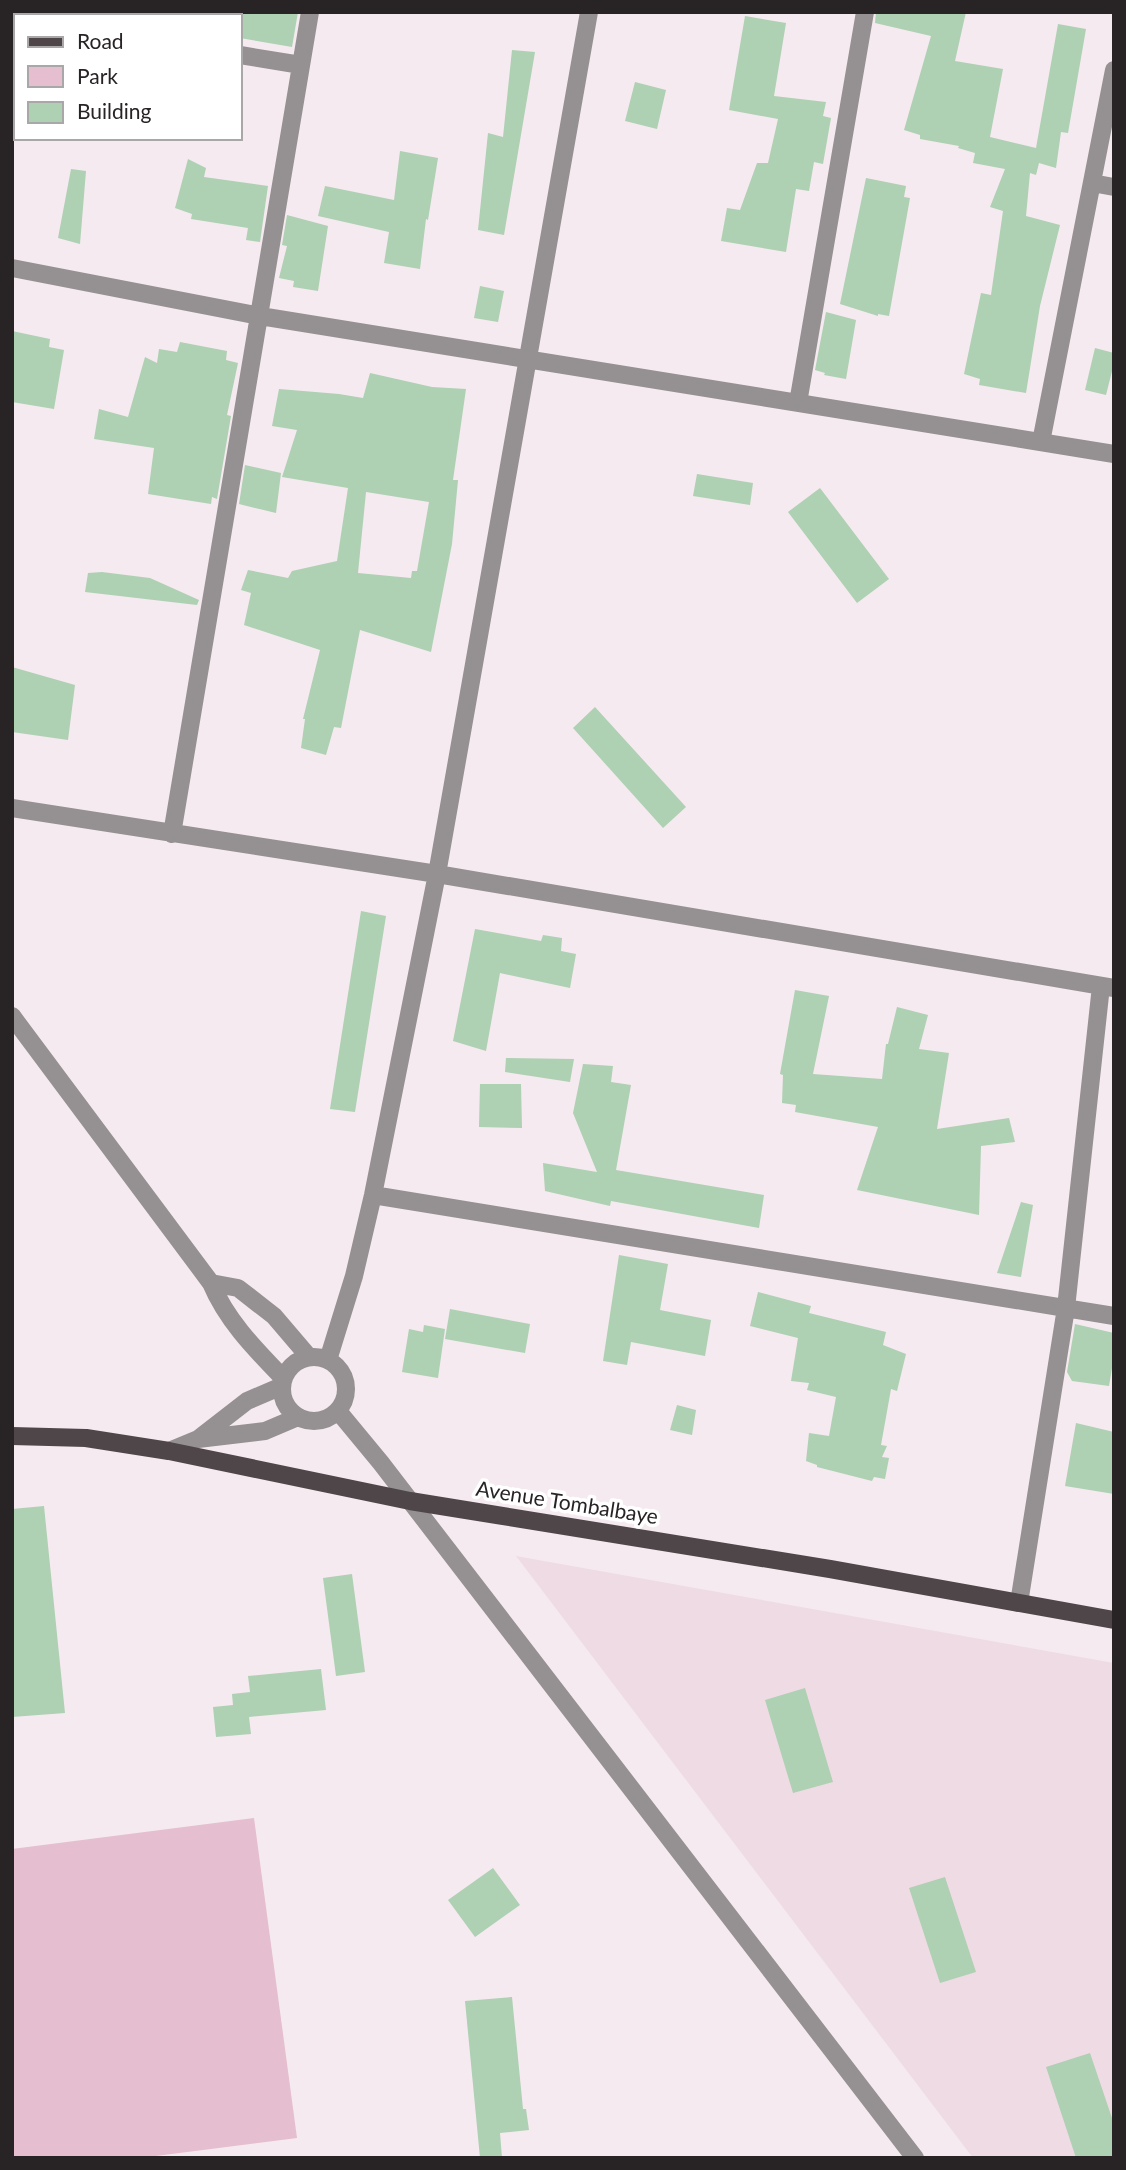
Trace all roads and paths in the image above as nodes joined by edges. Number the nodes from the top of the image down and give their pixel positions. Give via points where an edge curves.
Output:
1 (310, 12) edge
2 (589, 12) edge
3 (866, 12) edge
4 (242, 55) edge
5 (301, 65) junction
6 (1114, 70) edge
7 (1092, 183) junction
8 (1114, 187) edge
9 (12, 268) edge
10 (260, 316) junction
11 (527, 360) junction
12 (798, 403) junction
13 (1041, 442) junction
14 (1114, 454) edge
15 (12, 808) edge
16 (172, 834) junction
17 (438, 874) junction
18 (1107, 987) edge
19 (12, 1016) edge
20 (373, 1195) junction
21 (211, 1283) junction
22 (1066, 1308) junction
23 (1114, 1316) edge
24 (309, 1357) junction
25 (328, 1360) junction
26 (282, 1382) junction
27 (338, 1411) junction
28 (298, 1417) junction
29 (12, 1436) edge
30 (198, 1439) junction
31 (169, 1451) junction
32 (410, 1501) junction
33 (1019, 1603) junction
34 (1114, 1620) edge
35 (915, 2158) edge

1 - 5 street
2 - 11 street
3 - 12 street
4 - 5 street
5 - 10 street
6 - 7 street
7 - 8 street
7 - 13 street
9 - 10 street
10 - 11 street
10 - 16 street
11 - 12 street
11 - 17 street
12 - 13 street
13 - 14 street
15 - 16 street
16 - 17 street
17 - 18 street
17 - 20 street
18 - 22 street
19 - 21 street
20 - 22 street
20 - 25 street
21 - 24 street via 238,1288 274,1316
21 - 26 street via 220,1304
22 - 23 street
22 - 33 street
24 - 25 street
24 - 26 street via 293,1364
25 - 27 street via 339,1368 345,1381 346,1395
26 - 28 street via 285,1404
26 - 30 street via 247,1401
27 - 28 street via 322,1420
27 - 32 street
28 - 30 street via 265,1431
29 - 31 main road, Avenue Tombalbaye via 86,1438
30 - 31 street
31 - 32 main road, Avenue Tombalbaye
32 - 33 main road, Avenue Tombalbaye
32 - 35 street
33 - 34 main road, Avenue Tombalbaye

